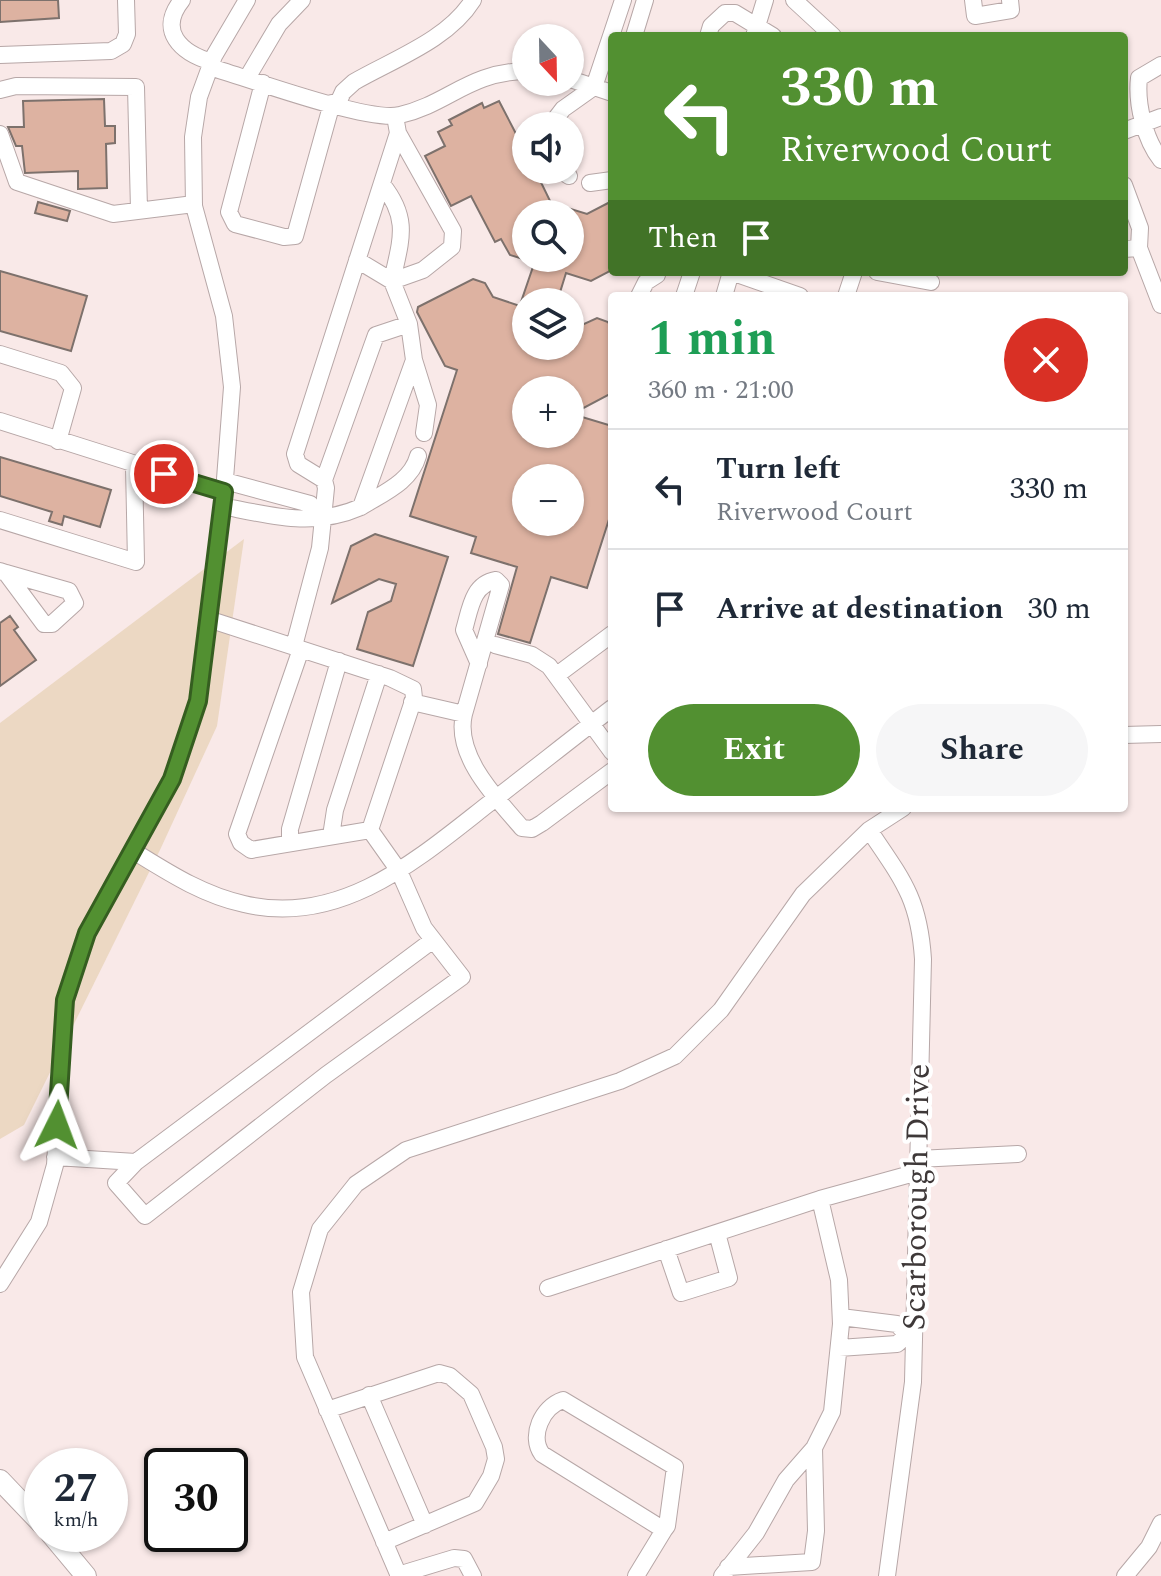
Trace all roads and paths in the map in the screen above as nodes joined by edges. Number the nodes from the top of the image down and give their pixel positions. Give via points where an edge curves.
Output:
1 (126, 0) edge
2 (182, 0) edge
3 (247, 0) edge
4 (302, 0) edge
5 (473, 0) edge
6 (623, 0) edge
7 (645, 0) edge
8 (765, 0) edge
9 (794, 0) edge
10 (973, 0) edge
11 (1010, 0) edge
12 (755, 31) edge
13 (612, 32) edge
14 (635, 32) edge
15 (709, 32) edge
16 (829, 32) edge
17 (608, 45) edge
18 (0, 55) edge
19 (211, 64) junction
20 (1161, 65) edge
21 (512, 73) edge
22 (255, 80) junction
23 (1132, 80) edge
24 (584, 84) edge
25 (594, 87) junction
26 (0, 90) edge
27 (608, 92) edge
28 (334, 104) junction
29 (561, 112) edge
30 (1161, 117) edge
31 (1144, 123) junction
32 (396, 125) junction
33 (1128, 129) edge
34 (0, 134) edge
35 (1161, 160) edge
36 (608, 181) edge
37 (590, 183) dead end
38 (382, 184) junction
39 (1128, 196) edge
40 (194, 204) junction
41 (139, 210) junction
42 (1132, 248) edge
43 (357, 260) junction
44 (655, 276) edge
45 (742, 276) edge
46 (898, 276) edge
47 (392, 281) junction
48 (930, 283) edge
49 (641, 292) edge
50 (788, 292) edge
51 (1161, 305) edge
52 (409, 324) junction
53 (0, 354) edge
54 (414, 360) junction
55 (0, 421) edge
56 (424, 433) dead end
57 (58, 441) junction
58 (418, 456) dead end
59 (134, 466) junction
60 (324, 480) junction
61 (224, 493) junction
62 (361, 507) junction
63 (318, 517) junction
64 (0, 520) edge
65 (208, 619) junction
66 (608, 637) edge
67 (495, 645) dead end
68 (297, 648) junction
69 (339, 661) junction
70 (479, 664) dead end
71 (379, 674) junction
72 (557, 675) junction
73 (412, 702) junction
74 (608, 711) edge
75 (464, 714) junction
76 (593, 723) junction
77 (1161, 734) edge
78 (1128, 735) edge
79 (608, 746) edge
80 (608, 774) edge
81 (496, 798) junction
82 (897, 812) edge
83 (370, 830) junction
84 (869, 830) junction
85 (331, 836) junction
86 (290, 843) junction
87 (135, 852) junction
88 (399, 871) junction
89 (433, 940) junction
90 (1018, 1154) dead end
91 (55, 1157) junction
92 (136, 1162) junction
93 (918, 1165) junction
94 (820, 1199) junction
95 (717, 1233) junction
96 (666, 1249) junction
97 (0, 1284) edge
98 (548, 1288) dead end
99 (841, 1317) junction
100 (873, 1321) junction
101 (910, 1334) junction
102 (871, 1346) junction
103 (839, 1348) junction
104 (369, 1395) junction
105 (327, 1410) junction
106 (814, 1448) junction
107 (0, 1480) edge
108 (24, 1505) edge
109 (1161, 1523) edge
110 (425, 1525) junction
111 (664, 1530) junction
112 (384, 1542) junction
113 (66, 1552) edge
114 (810, 1569) edge
115 (725, 1572) edge
116 (398, 1575) edge
117 (86, 1576) edge
118 (473, 1576) edge
119 (636, 1576) edge
120 (887, 1576) edge
121 (1125, 1576) edge

1 - 18 street via 127,34 111,51
2 - 19 street via 173,12 178,45
3 - 19 street
4 - 22 street via 279,24
5 - 28 street via 442,33 354,82
6 - 13 street
7 - 14 street
8 - 12 street
9 - 16 street
10 - 11 street via 975,16 1011,10
12 - 15 street via 735,13 725,13
17 - 25 street
19 - 22 street
19 - 40 street via 193,137
20 - 23 street
21 - 32 street via 484,76
22 - 28 street
22 - 28 street via 229,212 235,224 295,236
23 - 31 street
24 - 25 street
25 - 27 street
25 - 29 street
26 - 41 street via 136,87
28 - 32 street
30 - 31 street
31 - 33 street
31 - 35 street
32 - 38 street
32 - 47 street via 453,231 452,247 423,270
34 - 41 street via 17,182 113,214
36 - 37 street
38 - 43 street
38 - 47 street via 403,220
39 - 42 street via 1140,228
40 - 41 street
40 - 61 street via 230,353 231,427
42 - 51 street
43 - 47 street
43 - 60 street via 295,454 298,464
44 - 49 street
45 - 50 street
46 - 48 street
47 - 52 street
52 - 54 street
52 - 60 street via 376,335
53 - 57 street via 69,380 73,388
54 - 56 street via 428,405
54 - 62 street
55 - 57 street
57 - 59 street
58 - 62 street via 402,482
59 - 61 street
59 - 64 street via 136,562
60 - 63 street
61 - 63 street via 301,522
61 - 63 street via 310,504
61 - 65 street
62 - 63 street via 336,518
63 - 68 street via 320,548
65 - 68 street
65 - 87 street via 198,701 172,779
66 - 72 street
67 - 72 street via 532,655
68 - 69 street
68 - 86 street via 237,834 251,850
69 - 71 street
69 - 86 street
70 - 75 street
71 - 73 street via 413,689
71 - 85 street
72 - 76 street
73 - 75 street
73 - 83 street
74 - 76 street
75 - 81 street via 461,725 470,758
76 - 79 street
76 - 81 street
77 - 78 street
80 - 81 street via 532,829 522,828
81 - 88 street
82 - 84 street
83 - 85 street
83 - 88 street
84 - 93 street, Scarborough Drive via 911,892 920,922
84 - 105 street via 803,894 721,1010 675,1056 620,1081 406,1150 356,1184 320,1229 301,1292 305,1357
85 - 86 street
87 - 88 street via 207,892 272,908 334,901
87 - 91 street via 87,933 65,1000
88 - 89 street
89 - 92 street
89 - 92 street via 462,977 145,1216 116,1183
90 - 93 street
91 - 92 street
91 - 97 street via 39,1222
93 - 94 street
93 - 101 street, Scarborough Drive
94 - 95 street
94 - 99 street via 835,1250
95 - 96 street
95 - 96 street via 729,1278 681,1293
96 - 98 street
99 - 100 street
99 - 103 street
100 - 101 street via 897,1324
100 - 102 street
101 - 102 street via 897,1344
101 - 120 street, Scarborough Drive via 913,1382
102 - 103 street
103 - 106 street via 832,1412
104 - 105 street
104 - 110 street
104 - 110 street via 439,1373 450,1376 471,1394 494,1447 491,1476 475,1503
105 - 112 street
106 - 114 street via 816,1531
106 - 115 street via 786,1480 756,1533
107 - 108 main road
109 - 121 street
110 - 112 street
111 - 111 street via 672,1511 675,1467 563,1400 554,1403 534,1434 542,1454
111 - 119 street
112 - 116 street
113 - 117 main road
114 - 115 street
116 - 118 street via 454,1558 464,1559

